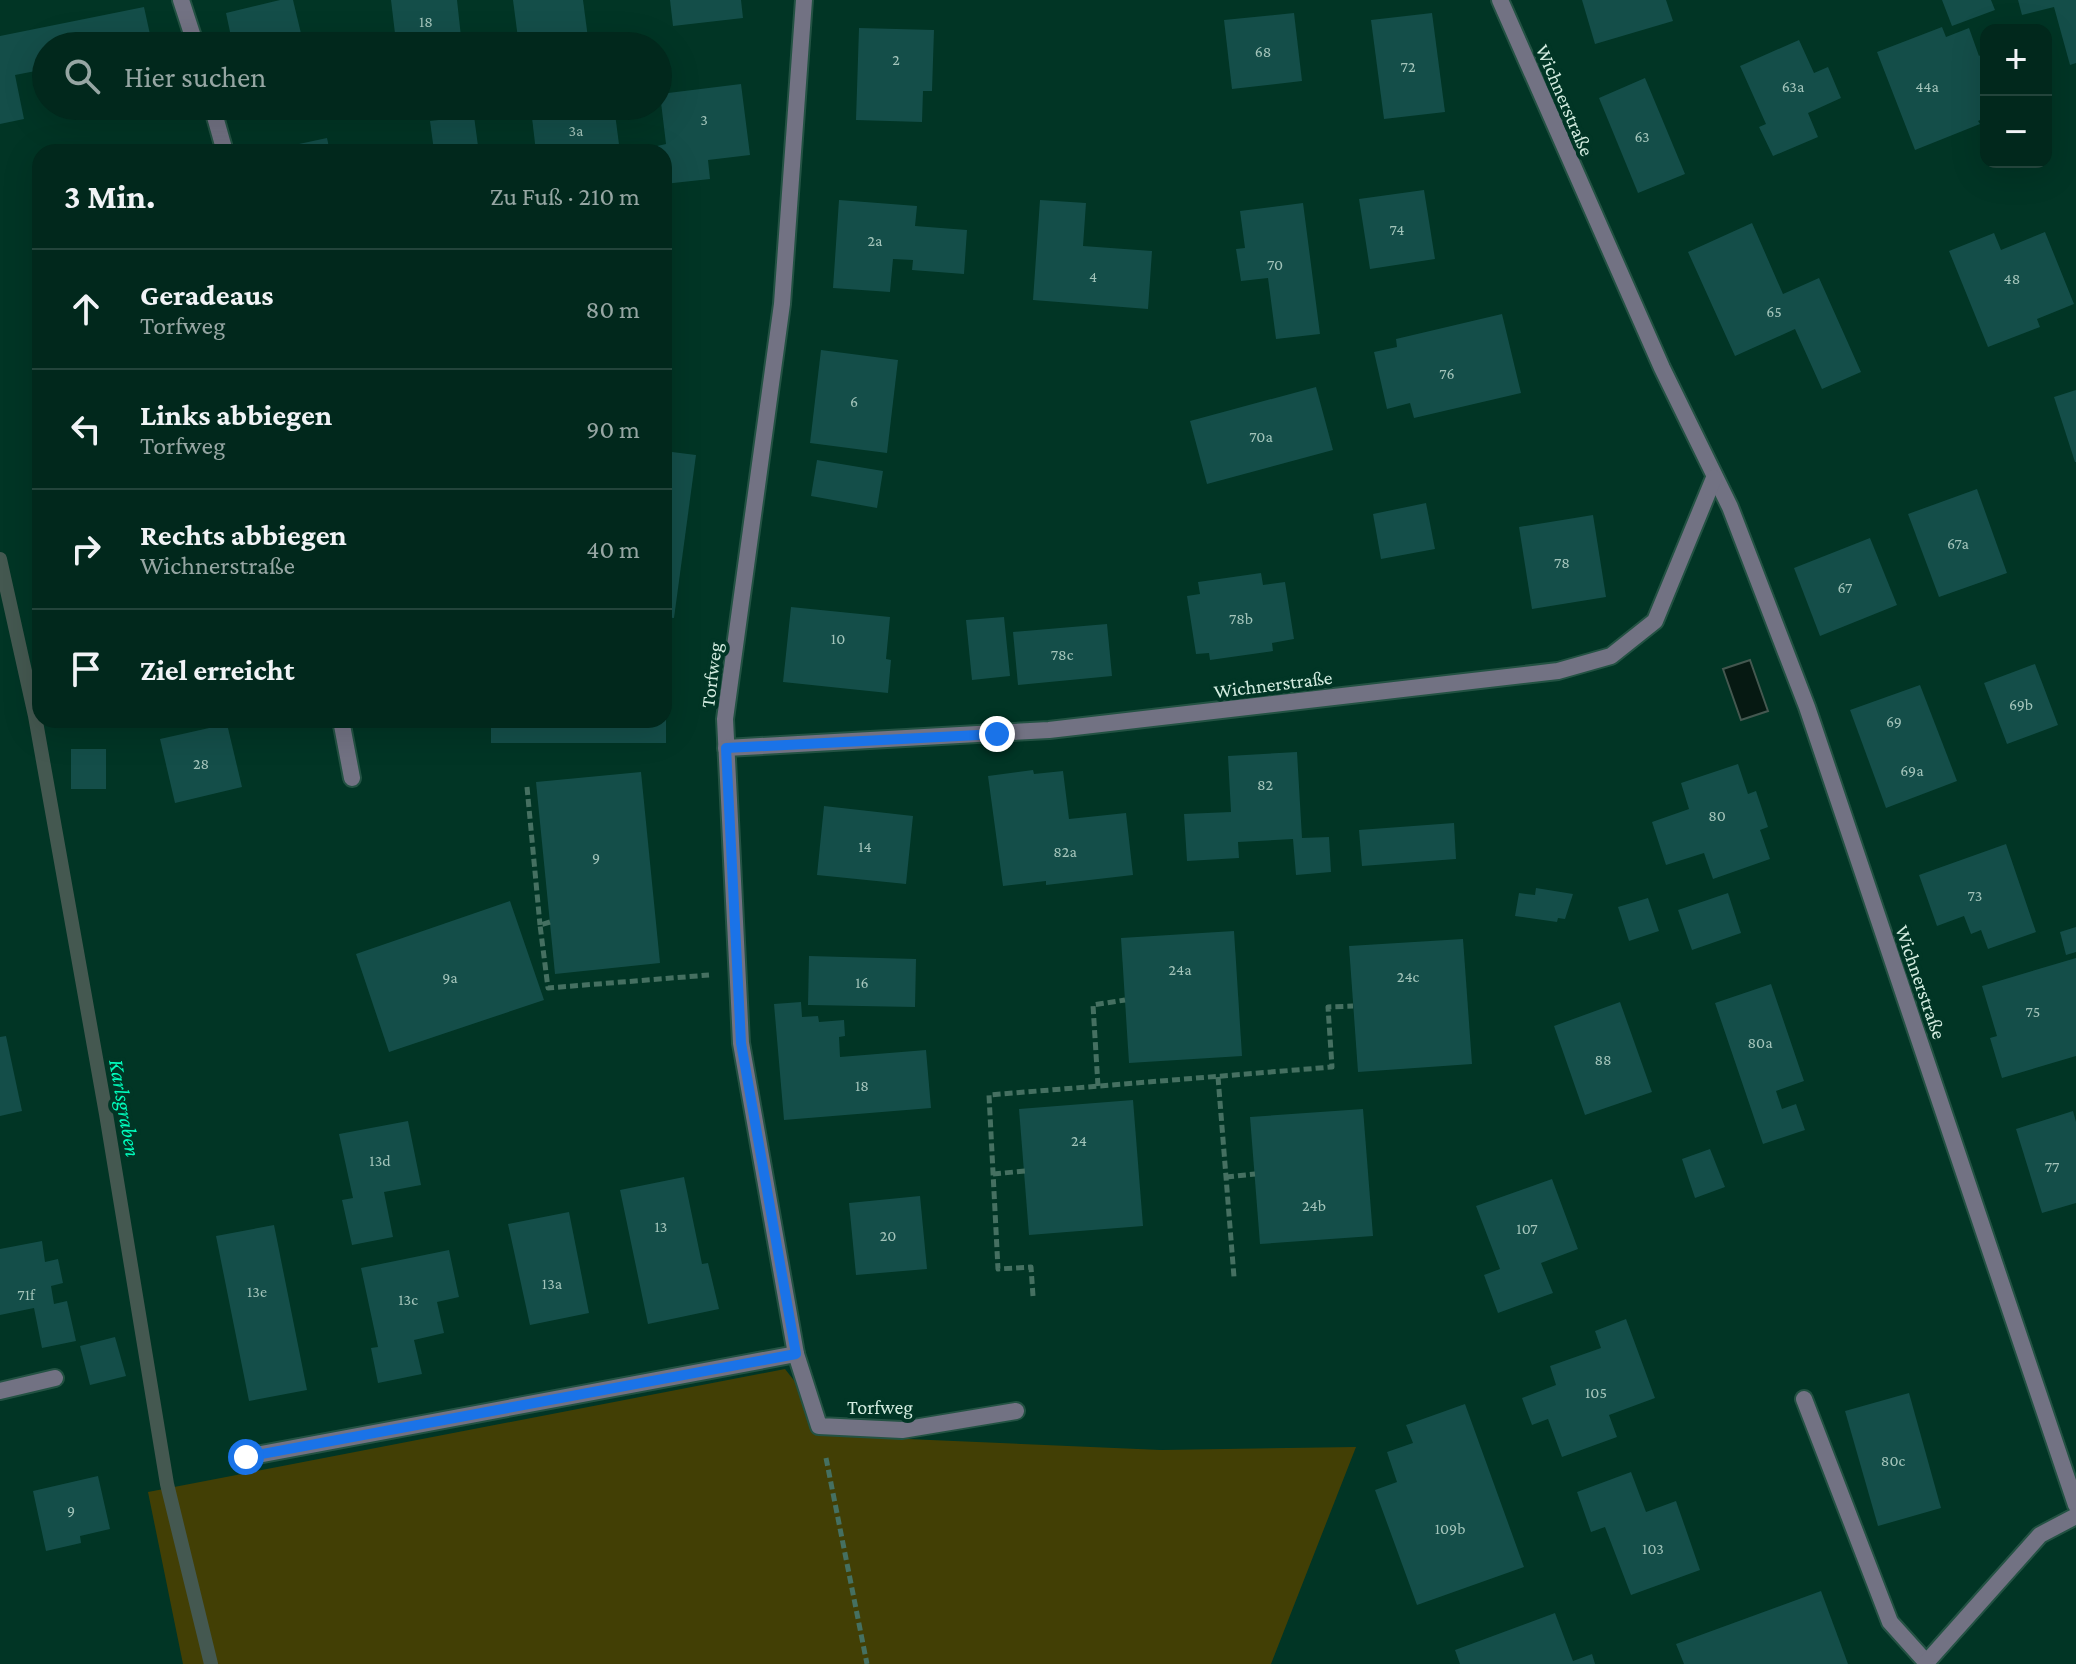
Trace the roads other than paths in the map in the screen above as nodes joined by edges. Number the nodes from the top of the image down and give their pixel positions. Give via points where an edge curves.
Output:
1 (181, 0) edge
2 (804, 0) edge
3 (1500, 0) edge
4 (191, 32) edge
5 (216, 120) edge
6 (223, 144) edge
7 (1714, 478) junction
8 (343, 728) edge
9 (726, 748) junction
10 (352, 778) dead end
11 (796, 1354) junction
12 (55, 1378) dead end
13 (0, 1391) edge
14 (1804, 1399) dead end
15 (1016, 1411) dead end
16 (246, 1457) dead end
17 (2076, 1505) edge
18 (2076, 1516) edge
19 (1926, 1663) edge

1 - 4 street
2 - 9 street, Torfweg via 782,304 727,704
3 - 7 street, Wichnerstraße
5 - 6 street
7 - 9 street, Wichnerstraße via 1655,621 1611,656 1558,671 1049,730
7 - 17 street, Wichnerstraße via 1807,707
8 - 10 street
9 - 11 street, Torfweg via 741,1043
11 - 15 street, Torfweg via 819,1426 902,1430
11 - 16 street
12 - 13 street
14 - 19 street via 1890,1622
18 - 19 street via 2040,1535

